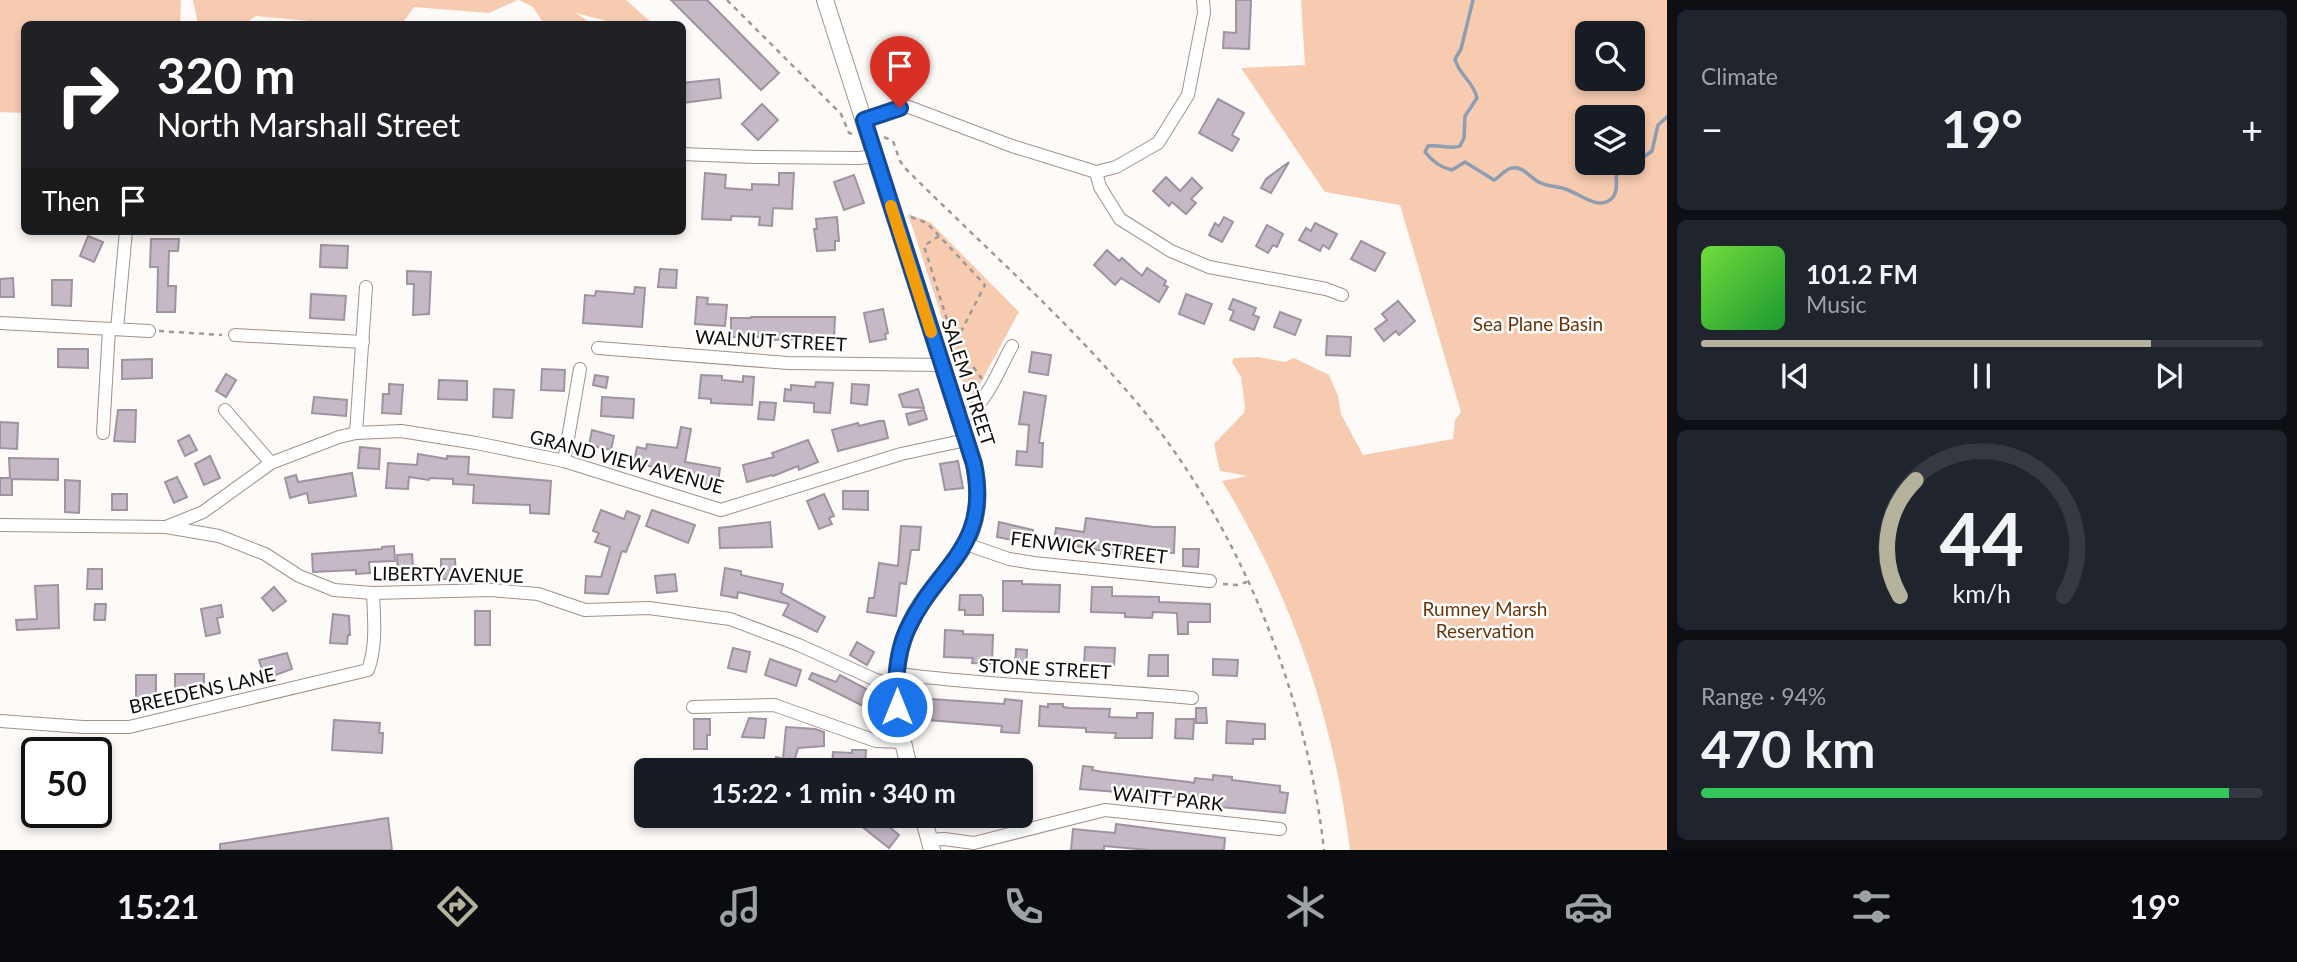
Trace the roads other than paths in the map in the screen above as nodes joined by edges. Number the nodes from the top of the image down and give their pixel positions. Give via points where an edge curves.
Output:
1 (825, 0) edge
2 (1203, 0) edge
3 (864, 120) junction
4 (686, 154) edge
5 (875, 156) junction
6 (1096, 172) junction
7 (126, 235) edge
8 (366, 287) dead end
9 (1342, 295) dead end
10 (0, 323) edge
11 (113, 329) junction
12 (149, 331) road end
13 (235, 335) road end
14 (363, 342) junction
15 (1012, 346) dead end
16 (598, 348) dead end
17 (941, 365) junction
18 (580, 369) dead end
19 (225, 410) dead end
20 (959, 419) junction
21 (103, 433) dead end
22 (356, 433) junction
23 (966, 440) junction
24 (564, 461) junction
25 (271, 463) junction
26 (0, 525) edge
27 (166, 527) junction
28 (966, 544) junction
29 (1210, 581) road end
30 (373, 593) junction
31 (896, 680) junction
32 (1192, 698) dead end
33 (693, 707) dead end
34 (0, 721) edge
35 (903, 742) junction
36 (907, 758) edge
37 (926, 828) edge
38 (1280, 829) dead end
39 (930, 845) edge

1 - 3 main road, SALEM STREET
2 - 6 street via 1205,13 1188,95 1158,143 1116,167
3 - 5 main road, SALEM STREET
3 - 6 street via 909,107
4 - 5 street
5 - 17 main road, SALEM STREET
6 - 9 street via 1120,219 1171,251 1209,267
7 - 11 street
8 - 14 street
10 - 11 street
11 - 12 street
11 - 21 street
13 - 14 street
14 - 22 street
15 - 20 street via 977,406
16 - 17 street, WALNUT STREET via 788,363
17 - 20 main road, SALEM STREET
18 - 24 street
19 - 25 street
20 - 23 main road, SALEM STREET
22 - 24 street, GRAND VIEW AVENUE via 401,431
22 - 25 street, GRAND VIEW AVENUE
23 - 24 street, GRAND VIEW AVENUE via 901,454 721,510
23 - 28 main road, SALEM STREET via 977,493 975,520
25 - 27 street, GRAND VIEW AVENUE via 203,512
26 - 27 street, GRAND VIEW AVENUE
27 - 30 street, LIBERTY AVENUE via 231,540 334,590
28 - 29 street, FENWICK STREET via 1034,563
28 - 31 main road, SALEM STREET via 913,619
30 - 31 street, LIBERTY AVENUE via 491,590 538,594 585,610 649,608 730,620 876,680
30 - 34 street, BREEDENS LANE via 375,635 368,670 129,727
31 - 32 street, STONE STREET
31 - 35 main road, SALEM STREET
33 - 35 street via 774,705 876,741
35 - 36 main road, SALEM STREET
37 - 39 main road
38 - 39 street, WAITT PARK via 1105,810 974,843 944,839

